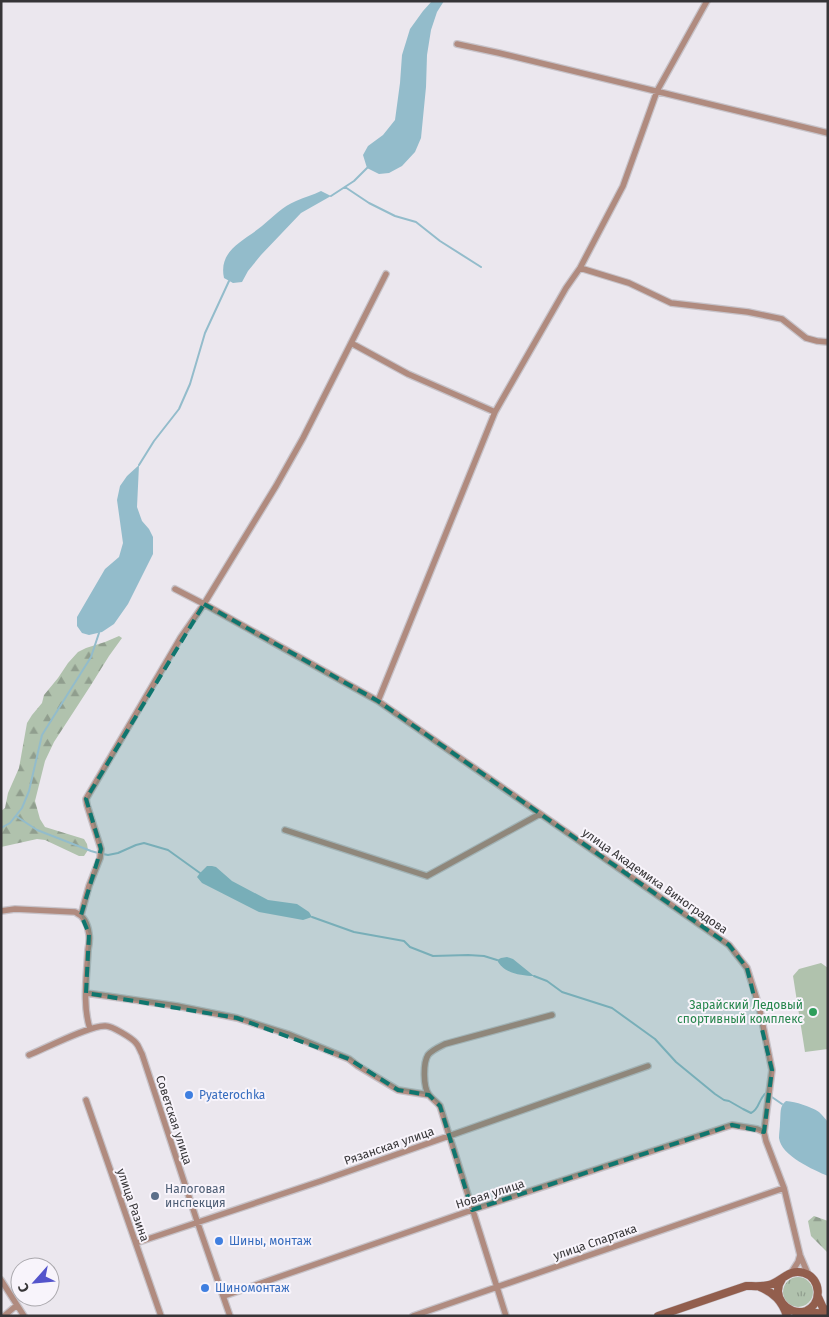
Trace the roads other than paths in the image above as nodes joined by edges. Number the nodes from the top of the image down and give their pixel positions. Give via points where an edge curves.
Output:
1 (706, 1) edge
2 (457, 44) dead end
3 (656, 91) junction
4 (828, 133) edge
5 (580, 268) junction
6 (386, 274) dead end
7 (828, 342) edge
8 (351, 343) junction
9 (495, 412) junction
10 (175, 589) dead end
11 (204, 604) junction
12 (378, 701) junction
13 (540, 814) junction
14 (285, 830) dead end
15 (1, 911) edge
16 (81, 915) junction
17 (86, 992) junction
18 (552, 1015) dead end
19 (90, 1028) junction
20 (29, 1055) dead end
21 (648, 1066) dead end
22 (429, 1095) junction
23 (86, 1100) dead end
24 (764, 1132) junction
25 (449, 1136) junction
26 (784, 1188) junction
27 (472, 1210) junction
28 (197, 1221) junction
29 (136, 1243) junction
30 (800, 1255) junction
31 (791, 1273) junction
32 (808, 1274) junction
33 (782, 1279) junction
34 (1, 1280) edge
35 (496, 1287) junction
36 (760, 1287) junction
37 (10, 1294) edge
38 (224, 1296) junction
39 (818, 1297) junction
40 (779, 1300) junction
41 (15, 1307) edge
42 (828, 1312) edge
43 (786, 1313) edge
44 (800, 1313) edge
45 (4, 1316) edge
46 (161, 1316) edge
47 (230, 1316) edge
48 (413, 1316) edge
49 (506, 1316) edge
50 (658, 1316) edge

1 - 3 street
2 - 3 street
3 - 4 street
3 - 5 street via 623,186
5 - 7 street via 629,283 672,303 782,319 806,338
5 - 9 street
6 - 8 street
8 - 9 street via 408,374
8 - 11 street via 276,486
9 - 12 street
10 - 11 street, улица Академика Виноградова
11 - 12 street, улица Академика Виноградова
11 - 16 street via 181,637 86,799 101,849
12 - 13 street, улица Академика Виноградова
13 - 14 street via 427,876
13 - 24 street, улица Академика Виноградова via 729,944 747,968 759,1006 772,1070
15 - 16 street via 75,912
16 - 17 street via 89,934
17 - 19 street
17 - 22 street via 237,1018 288,1034 348,1059 398,1090
18 - 22 street via 435,1049 427,1056 424,1072
19 - 20 street, Советская улица
19 - 28 street, Советская улица via 106,1026 119,1032 136,1044 142,1054
21 - 25 street, Рязанская улица
22 - 25 street via 440,1106
23 - 29 street, улица Разина
24 - 26 street
24 - 27 street, Новая улица via 732,1125
25 - 27 street
25 - 28 street, Рязанская улица
26 - 30 street
26 - 35 street, улица Спартака
27 - 35 street
27 - 38 street, Новая улица
28 - 29 street, Рязанская улица
28 - 38 street, Советская улица
29 - 46 street, улица Разина
30 - 31 street
30 - 32 street
31 - 32 main road
31 - 33 main road
32 - 39 main road via 815,1280
33 - 36 main road
33 - 40 main road via 778,1288
34 - 37 street
35 - 48 street, улица Спартака
35 - 49 street
36 - 40 main road
36 - 50 main road via 746,1286
38 - 47 street, Советская улица
39 - 42 main road
39 - 44 main road via 812,1306
40 - 43 main road
40 - 44 main road via 786,1309
41 - 45 street
42 - 44 main road

